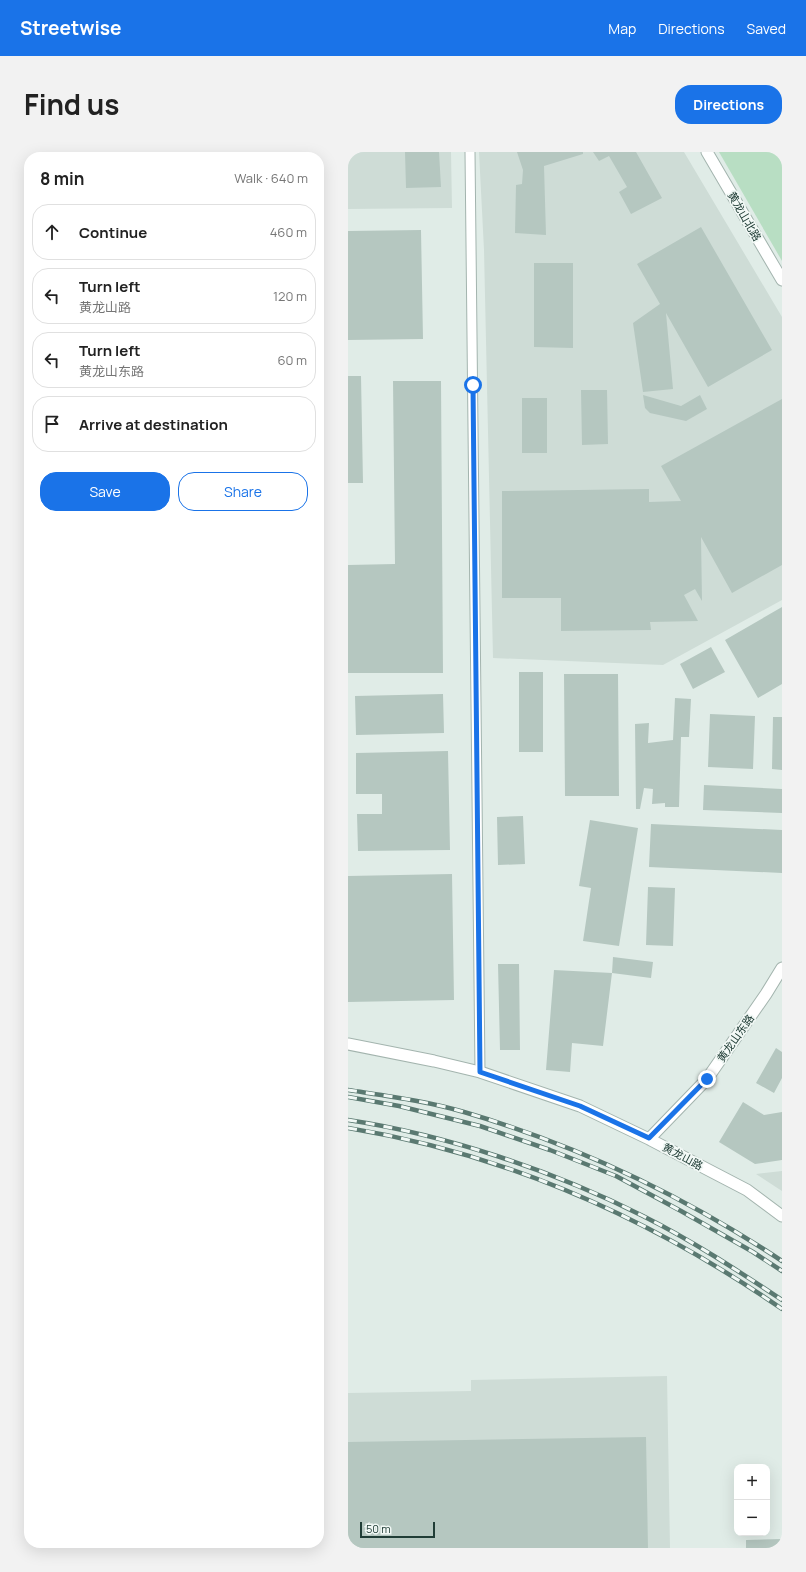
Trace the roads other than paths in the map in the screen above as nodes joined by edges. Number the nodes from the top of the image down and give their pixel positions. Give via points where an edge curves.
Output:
1 (470, 152) edge
2 (707, 152) edge
3 (782, 280) edge
4 (782, 968) edge
5 (348, 1044) edge
6 (480, 1072) junction
7 (649, 1138) junction
8 (782, 1216) edge

1 - 6 street
2 - 3 street, 黄龙山北路
4 - 7 street, 黄龙山东路 via 707,1079
5 - 6 street, 黄龙山路
6 - 7 street, 黄龙山路 via 580,1106
7 - 8 street, 黄龙山路 via 747,1190

